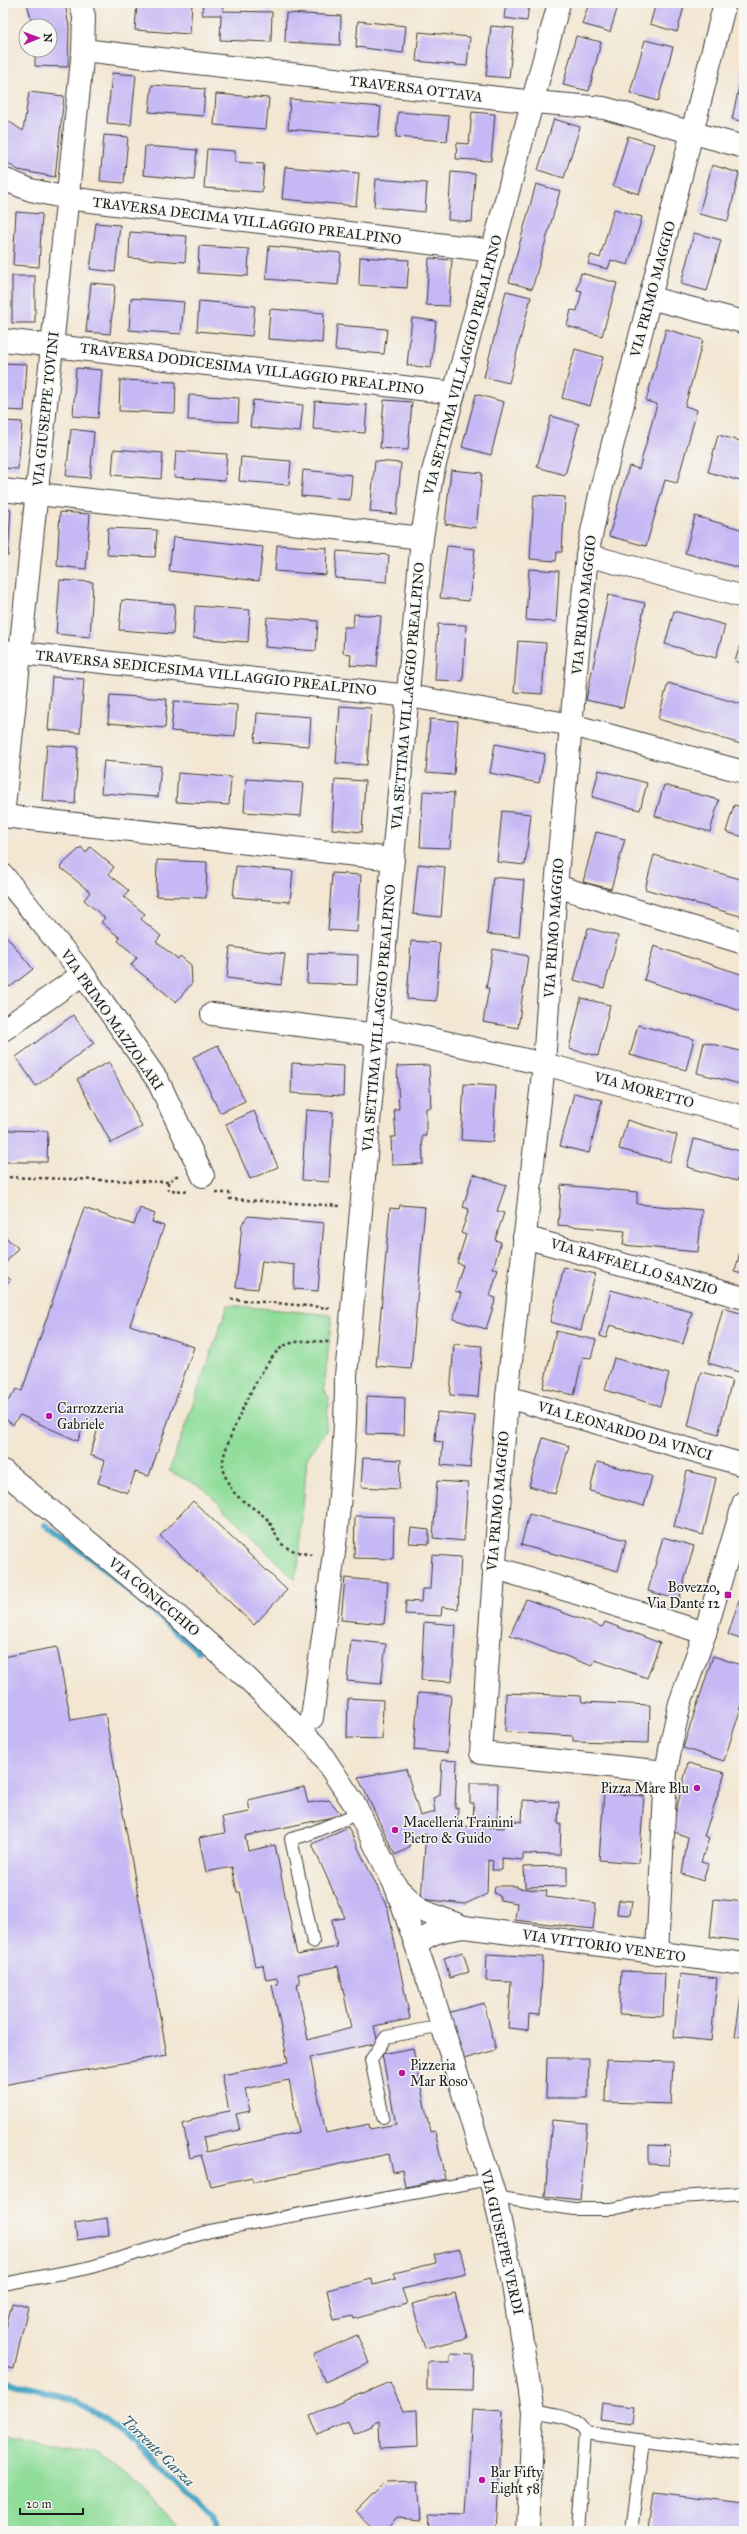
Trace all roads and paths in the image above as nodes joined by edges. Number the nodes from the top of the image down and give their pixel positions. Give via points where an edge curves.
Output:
1 (80, 3) edge
2 (559, 3) edge
3 (725, 3) edge
4 (83, 50) junction
5 (534, 102) junction
6 (693, 134) junction
7 (744, 147) edge
8 (3, 180) edge
9 (68, 198) junction
10 (493, 251) junction
11 (650, 298) junction
12 (744, 322) edge
13 (3, 340) edge
14 (53, 346) junction
15 (454, 393) junction
16 (3, 490) edge
17 (37, 494) junction
18 (422, 538) junction
19 (587, 555) junction
20 (744, 597) edge
21 (12, 651) edge
22 (409, 696) junction
23 (572, 725) junction
24 (744, 772) edge
25 (3, 816) edge
26 (393, 859) junction
27 (3, 874) edge
28 (556, 886) junction
29 (744, 943) edge
30 (83, 974) junction
31 (212, 1014) dead end
32 (3, 1030) edge
33 (378, 1035) junction
34 (544, 1064) junction
35 (744, 1117) edge
36 (3, 1177) edge
37 (202, 1187) junction
38 (362, 1207) junction
39 (524, 1237) junction
40 (744, 1298) edge
41 (231, 1299) dead end
42 (352, 1310) junction
43 (349, 1343) junction
44 (507, 1397) junction
45 (744, 1465) edge
46 (3, 1471) edge
47 (744, 1502) edge
48 (333, 1557) junction
49 (493, 1567) junction
50 (705, 1633) junction
51 (305, 1724) junction
52 (666, 1772) junction
53 (359, 1813) junction
54 (396, 1887) junction
55 (464, 1927) junction
56 (314, 1942) dead end
57 (417, 1945) junction
58 (657, 1953) junction
59 (744, 1964) edge
60 (442, 2026) junction
61 (383, 2117) dead end
62 (492, 2188) junction
63 (744, 2192) edge
64 (3, 2284) edge
65 (533, 2411) junction
66 (585, 2433) junction
67 (643, 2441) junction
68 (744, 2454) edge
69 (528, 2531) edge
70 (578, 2531) edge
71 (631, 2531) edge

1 - 4 street, VIA GIUSEPPE TOVINI via 84,16
2 - 5 street, VIA SETTIMA VILLAGGIO PREALPINO
3 - 6 street, VIA PRIMO MAGGIO
4 - 5 street, TRAVERSA OTTAVA
4 - 9 street, VIA GIUSEPPE TOVINI
5 - 6 street, TRAVERSA OTTAVA via 604,108
5 - 10 street, VIA SETTIMA VILLAGGIO PREALPINO
6 - 7 street, TRAVERSA OTTAVA
6 - 11 street, VIA PRIMO MAGGIO
8 - 9 street, TRAVERSA DECIMA VILLAGGIO PREALPINO via 31,190
9 - 10 street, TRAVERSA DECIMA VILLAGGIO PREALPINO
9 - 14 street, VIA GIUSEPPE TOVINI
10 - 15 street, VIA SETTIMA VILLAGGIO PREALPINO
11 - 12 street
11 - 19 street, VIA PRIMO MAGGIO
13 - 14 street, TRAVERSA DODICESIMA VILLAGGIO PREALPINO
14 - 15 street, TRAVERSA DODICESIMA VILLAGGIO PREALPINO
14 - 17 street, VIA GIUSEPPE TOVINI
15 - 18 street, VIA SETTIMA VILLAGGIO PREALPINO via 432,474
16 - 17 street
17 - 18 street
17 - 21 street, VIA GIUSEPPE TOVINI
18 - 22 street, VIA SETTIMA VILLAGGIO PREALPINO
19 - 20 street
19 - 23 street, VIA PRIMO MAGGIO
21 - 22 street, TRAVERSA SEDICESIMA VILLAGGIO PREALPINO
21 - 25 street, VIA GIUSEPPE TOVINI
22 - 23 street, TRAVERSA SEDICESIMA VILLAGGIO PREALPINO
22 - 26 street, VIA SETTIMA VILLAGGIO PREALPINO
23 - 24 street, TRAVERSA SEDICESIMA VILLAGGIO PREALPINO
23 - 28 street, VIA PRIMO MAGGIO
25 - 26 street
26 - 33 street, VIA SETTIMA VILLAGGIO PREALPINO
27 - 30 street, VIA PRIMO MAZZOLARI
28 - 29 street
28 - 34 street, VIA PRIMO MAGGIO
30 - 32 street
30 - 37 street, VIA PRIMO MAZZOLARI via 158,1081
31 - 33 street
33 - 34 street via 391,1030
33 - 38 street, VIA SETTIMA VILLAGGIO PREALPINO
34 - 35 street, VIA MORETTO
34 - 39 street, VIA PRIMO MAGGIO
36 - 37 path via 168,1182 168,1190
37 - 38 path via 229,1193 230,1198
38 - 42 street, VIA SETTIMA VILLAGGIO PREALPINO
39 - 40 street, VIA RAFFAELLO SANZIO
39 - 44 street, VIA PRIMO MAGGIO
41 - 42 path
42 - 43 street, VIA SETTIMA VILLAGGIO PREALPINO
43 - 48 street, VIA SETTIMA VILLAGGIO PREALPINO
43 - 48 path via 298,1341 282,1346 262,1372 238,1419 222,1462 225,1475 238,1499 264,1517 274,1527 278,1540 287,1548
44 - 45 street, VIA LEONARDO DA VINCI
44 - 49 street, VIA PRIMO MAGGIO
46 - 51 street, VIA CONICCHIO
47 - 50 street
48 - 51 street
49 - 50 street
49 - 52 street, VIA PRIMO MAGGIO via 481,1753
50 - 52 street via 680,1703
51 - 53 street, VIA GIUSEPPE VERDI
52 - 58 street
53 - 54 street, VIA GIUSEPPE VERDI
53 - 56 lane via 291,1839
54 - 55 street, VIA VITTORIO VENETO via 420,1910
54 - 57 street, VIA GIUSEPPE VERDI
55 - 57 street, VIA VITTORIO VENETO via 436,1932 422,1939
55 - 58 street, VIA VITTORIO VENETO
57 - 60 street, VIA GIUSEPPE VERDI
58 - 59 street, VIA VITTORIO VENETO
60 - 61 lane via 386,2037 371,2060
60 - 62 street, VIA GIUSEPPE VERDI
62 - 63 lane via 574,2209 612,2209 662,2198
62 - 64 lane via 210,2231 88,2268
62 - 65 street, VIA GIUSEPPE VERDI via 523,2340
65 - 66 lane via 574,2420 581,2425
65 - 69 street, VIA GIUSEPPE VERDI
66 - 67 lane
66 - 70 lane
67 - 68 lane
67 - 71 lane

